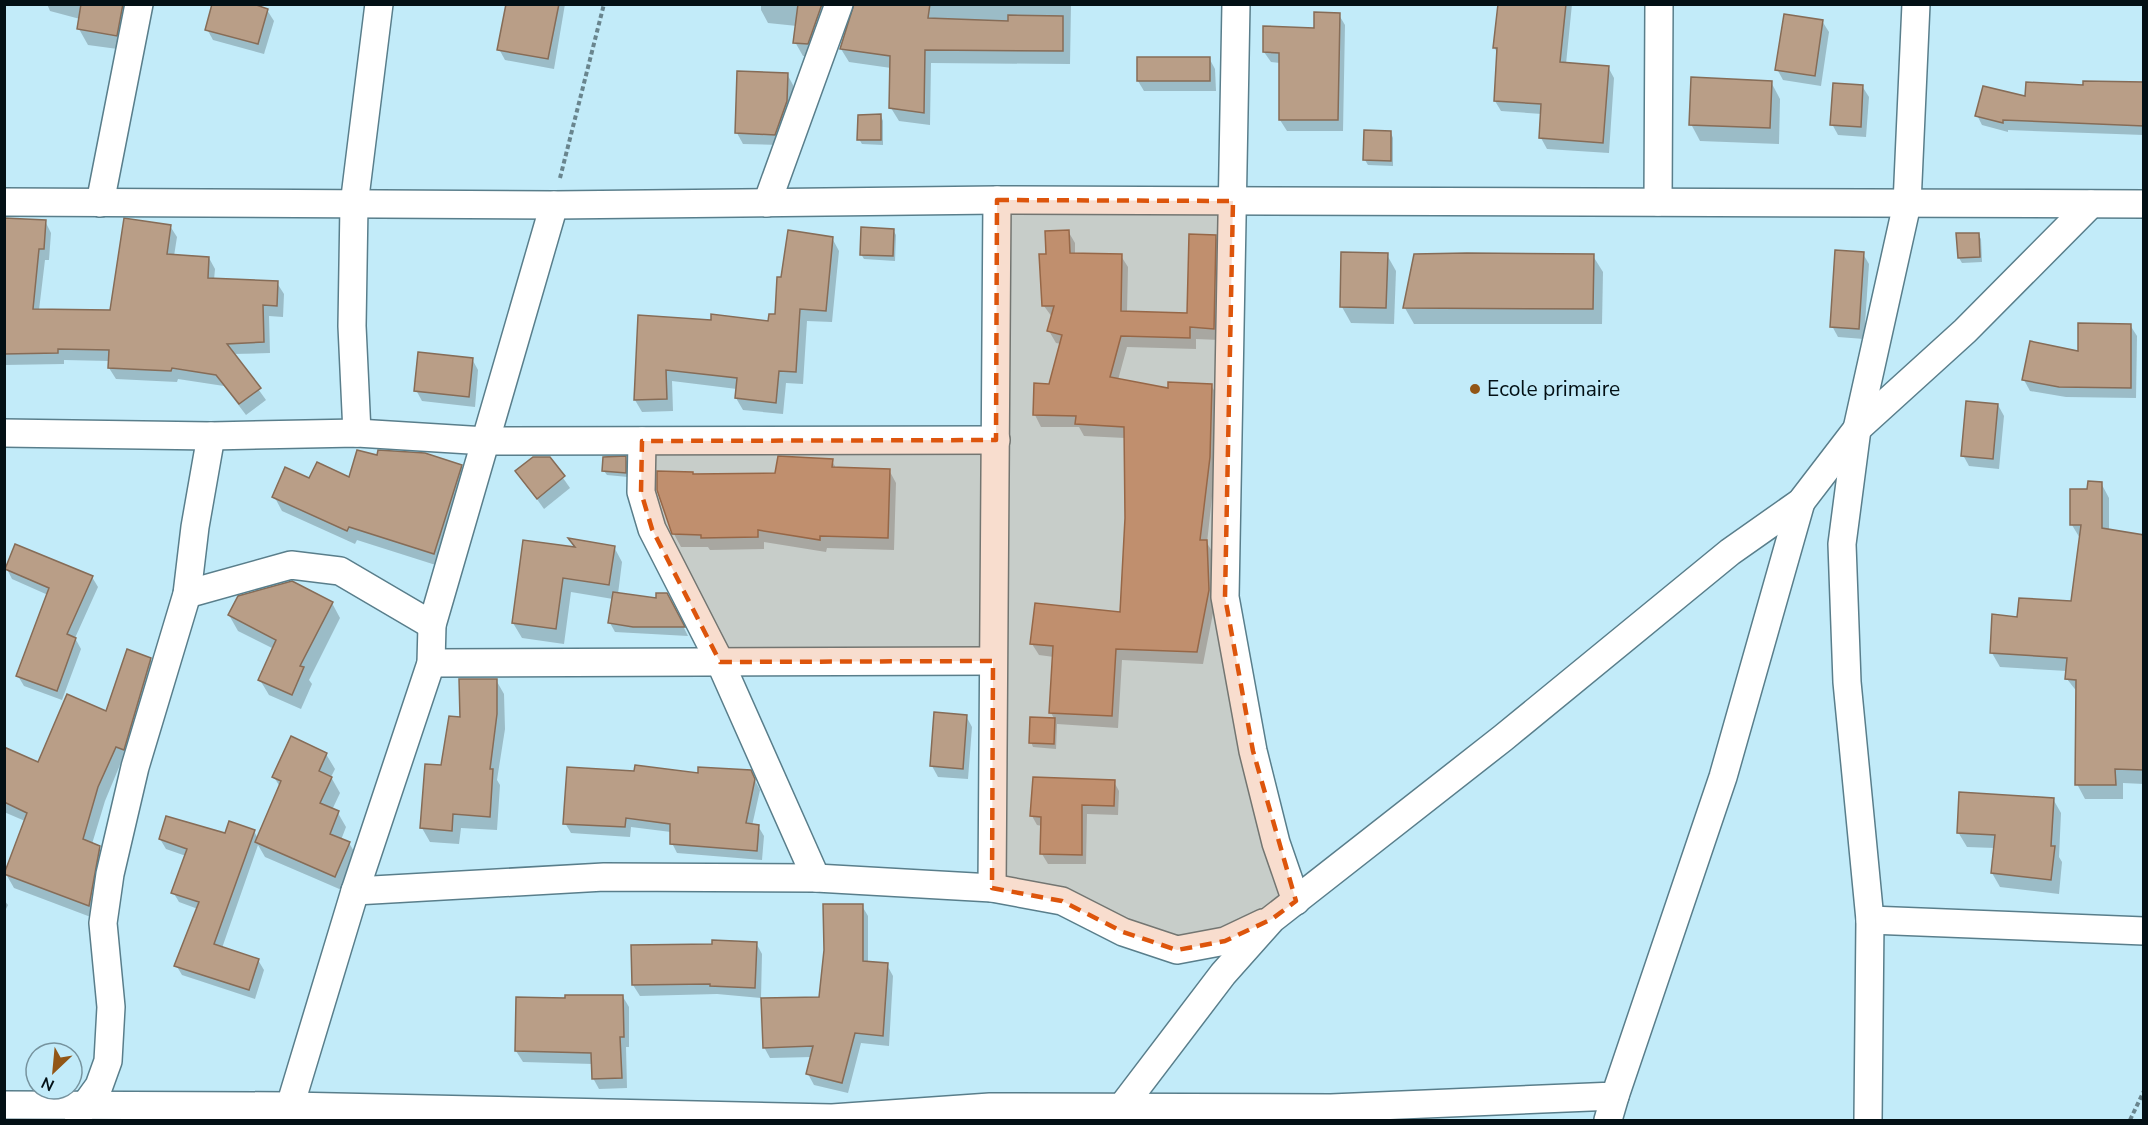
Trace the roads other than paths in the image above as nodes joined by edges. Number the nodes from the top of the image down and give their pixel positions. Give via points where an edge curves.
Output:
1 (139, 4) edge
2 (379, 4) edge
3 (839, 4) edge
4 (1236, 4) edge
5 (1659, 4) edge
6 (1916, 4) edge
7 (997, 200) junction
8 (1233, 201) junction
9 (4, 202) edge
10 (1658, 202) junction
11 (100, 203) junction
12 (767, 203) junction
13 (1907, 204) junction
14 (2091, 204) junction
15 (2144, 204) edge
16 (354, 205) junction
17 (554, 205) junction
18 (1857, 429) junction
19 (357, 432) junction
20 (211, 436) junction
21 (996, 440) junction
22 (7, 441) edge
23 (486, 441) junction
24 (642, 441) junction
25 (1801, 502) junction
26 (187, 594) junction
27 (432, 625) junction
28 (993, 661) junction
29 (720, 662) junction
30 (431, 663) junction
31 (816, 878) junction
32 (992, 888) junction
33 (355, 891) junction
34 (1296, 901) junction
35 (1272, 919) junction
36 (1870, 920) junction
37 (2144, 931) edge
38 (4, 1105) edge
39 (290, 1106) junction
40 (1612, 1108) edge
41 (79, 1113) edge
42 (1117, 1114) edge
43 (830, 1119) edge
44 (1868, 1120) edge

1 - 11 street
2 - 16 street
3 - 12 street
4 - 8 street
5 - 10 street
6 - 13 street
7 - 8 street
7 - 12 street
7 - 21 street
8 - 10 street
8 - 34 street via 1225,597 1253,751 1276,843
9 - 11 street
10 - 13 street
11 - 16 street
12 - 17 street
13 - 14 street
13 - 18 street
14 - 15 street
14 - 18 street via 1965,331
16 - 17 street
16 - 19 street via 352,326
17 - 23 street
18 - 25 street
18 - 36 street via 1842,544 1842,604
19 - 20 street
19 - 23 street
20 - 22 street
20 - 26 street
21 - 24 street
21 - 28 street
23 - 24 street
23 - 27 street
24 - 29 street via 641,492 652,530
25 - 34 street via 1730,552
25 - 40 street via 1723,777
26 - 27 street via 291,565 340,571
26 - 41 street via 135,767 110,874 103,923 112,1034 99,1086
27 - 30 street
28 - 29 street
28 - 32 street
29 - 30 street
29 - 31 street
30 - 33 street
31 - 32 street
31 - 33 street via 604,877
32 - 35 street via 1062,901 1124,932 1177,950 1225,941
33 - 39 street
34 - 35 street
35 - 42 street via 1223,974
36 - 37 street
36 - 44 street
38 - 41 street
39 - 41 street
39 - 43 street
40 - 42 street via 1330,1108
42 - 43 street via 990,1107

